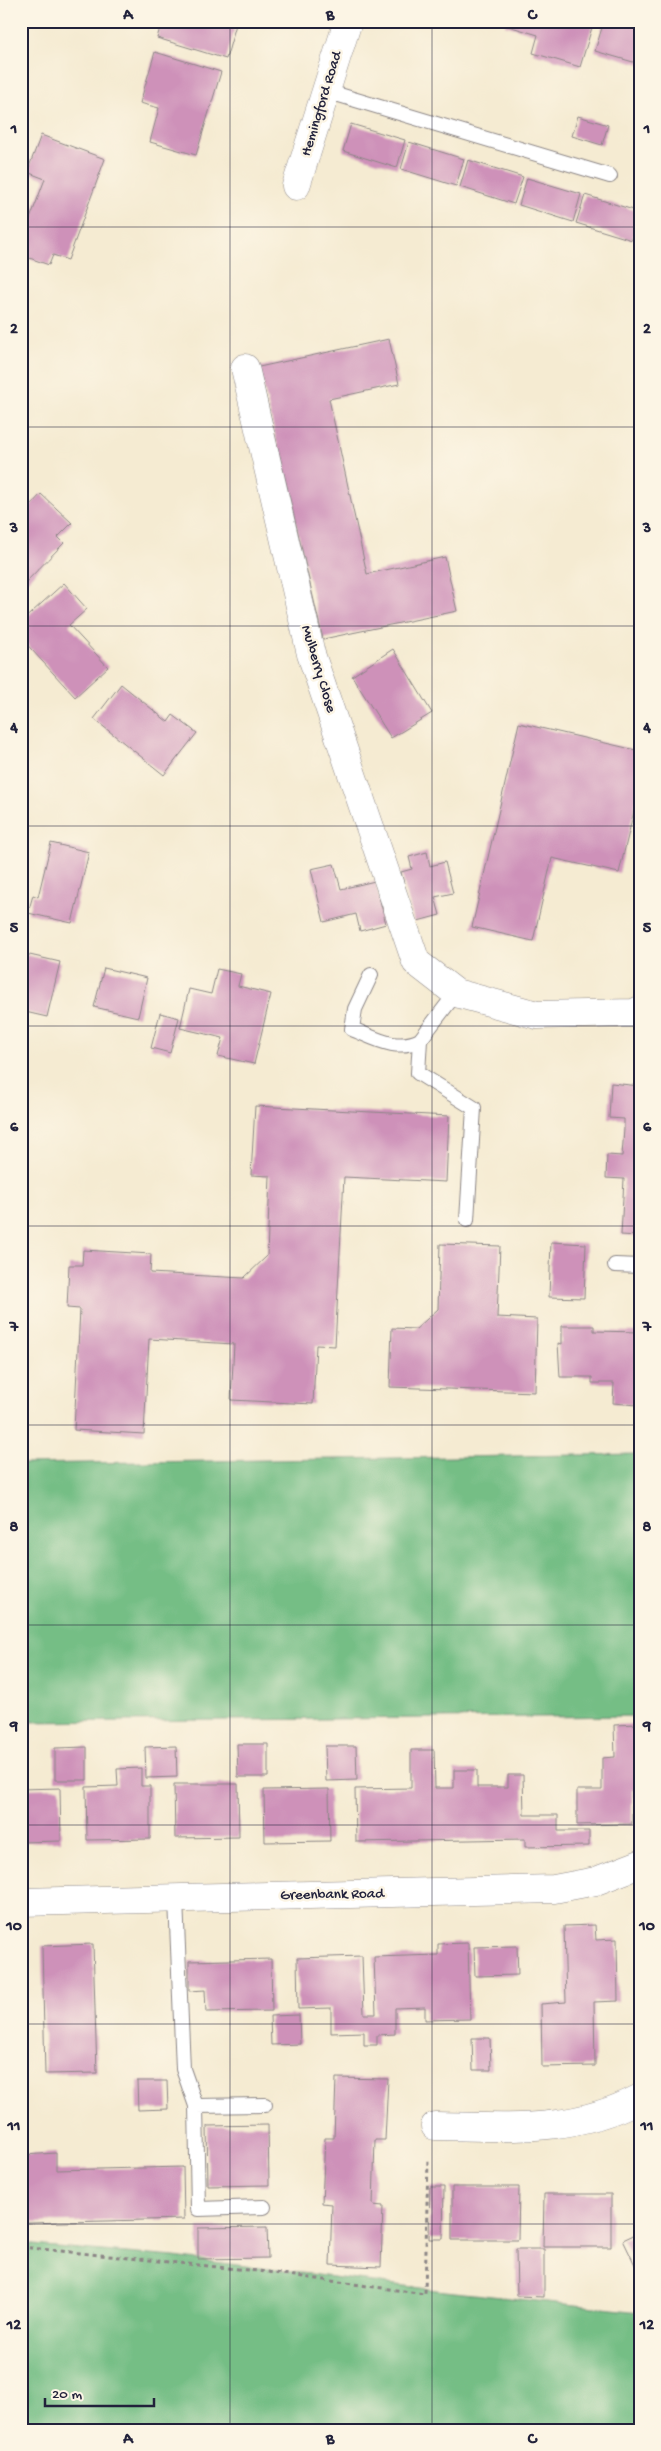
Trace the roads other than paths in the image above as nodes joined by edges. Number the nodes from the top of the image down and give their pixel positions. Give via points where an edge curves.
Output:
1 (348, 21) edge
2 (326, 91) junction
3 (610, 176) dead end
4 (296, 186) dead end
5 (245, 368) dead end
6 (371, 975) dead end
7 (456, 993) junction
8 (640, 1010) edge
9 (420, 1040) junction
10 (467, 1220) dead end
11 (615, 1265) dead end
12 (640, 1266) edge
13 (640, 1864) edge
14 (176, 1898) junction
15 (21, 1902) edge
16 (640, 2098) edge
17 (265, 2105) dead end
18 (196, 2106) junction
19 (435, 2126) road end
20 (264, 2208) dead end

1 - 2 street, Hemingford Road
2 - 3 lane
2 - 4 street, Hemingford Road
5 - 7 street, Mulberry Close via 311,654 416,962
6 - 9 lane via 355,1009 352,1028 395,1046
7 - 8 street via 537,1015 634,1013
7 - 9 lane
9 - 10 lane via 418,1073 474,1108
11 - 12 lane
13 - 14 street, Greenbank Road via 596,1881 554,1889
14 - 15 street, Greenbank Road
14 - 18 lane via 183,2069
16 - 19 street via 620,2108 568,2124 533,2128
17 - 18 lane
18 - 20 lane via 198,2209

